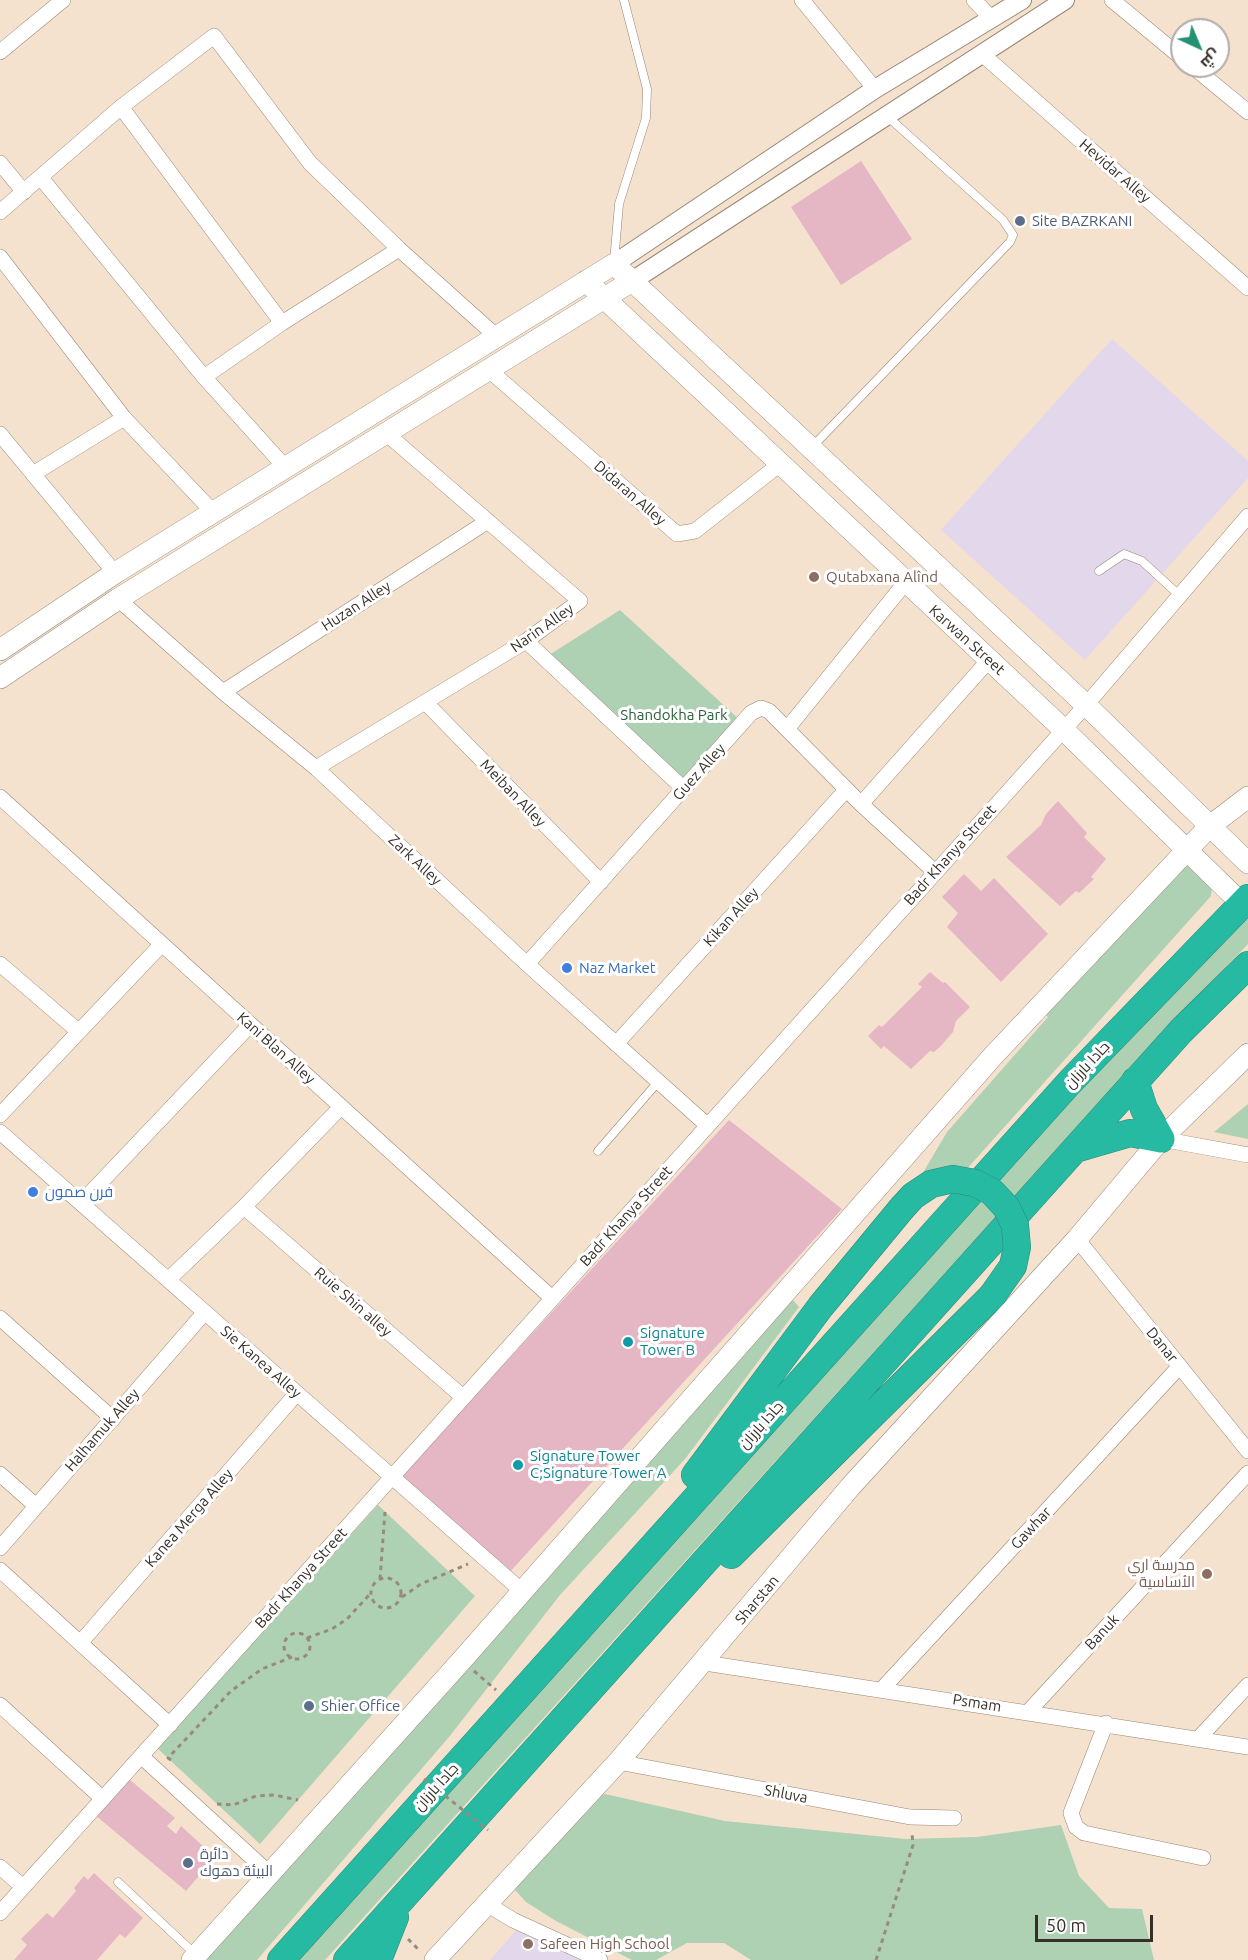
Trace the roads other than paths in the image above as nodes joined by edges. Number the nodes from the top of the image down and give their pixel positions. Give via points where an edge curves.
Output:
1 (63, 0) edge
2 (624, 0) edge
3 (802, 0) edge
4 (974, 0) edge
5 (1022, 0) edge
6 (1065, 0) edge
7 (1112, 0) edge
8 (992, 20) junction
9 (1170, 48) edge
10 (0, 52) edge
11 (982, 54) junction
12 (1207, 78) edge
13 (876, 89) junction
14 (121, 107) junction
15 (1248, 112) edge
16 (886, 116) junction
17 (0, 163) edge
18 (41, 178) junction
19 (24, 192) junction
20 (0, 212) edge
21 (399, 249) junction
22 (0, 257) edge
23 (614, 264) junction
24 (586, 281) junction
25 (632, 281) junction
26 (1248, 288) edge
27 (604, 299) junction
28 (282, 323) junction
29 (496, 336) junction
30 (489, 370) junction
31 (204, 377) junction
32 (124, 418) junction
33 (0, 434) edge
34 (387, 434) junction
35 (811, 448) junction
36 (780, 464) junction
37 (285, 467) junction
38 (33, 474) junction
39 (213, 512) junction
40 (1248, 516) edge
41 (488, 520) junction
42 (1099, 571) dead end
43 (115, 573) junction
44 (905, 583) junction
45 (1179, 595) junction
46 (118, 599) junction
47 (526, 641) junction
48 (1, 648) edge
49 (989, 660) junction
50 (0, 678) edge
51 (223, 692) junction
52 (426, 703) junction
53 (1086, 705) junction
54 (787, 729) junction
55 (1063, 729) junction
56 (316, 768) junction
57 (684, 789) junction
58 (846, 790) junction
59 (0, 797) edge
60 (1248, 797) edge
61 (861, 804) junction
62 (1210, 826) junction
63 (1187, 850) junction
64 (1248, 863) edge
65 (935, 872) junction
66 (601, 882) junction
67 (1245, 901) edge
68 (162, 944) junction
69 (0, 964) edge
70 (527, 964) junction
71 (1248, 965) edge
72 (250, 1025) junction
73 (78, 1031) junction
74 (616, 1044) junction
75 (1248, 1054) edge
76 (1135, 1081) junction
77 (658, 1082) junction
78 (340, 1107) junction
79 (0, 1115) edge
80 (707, 1125) junction
81 (0, 1132) edge
82 (1161, 1138) junction
83 (1074, 1150) junction
84 (598, 1151) dead end
85 (1248, 1155) edge
86 (81, 1203) junction
87 (244, 1207) junction
88 (1077, 1239) junction
89 (168, 1280) junction
90 (552, 1298) junction
91 (205, 1312) junction
92 (0, 1318) edge
93 (1179, 1367) junction
94 (297, 1393) junction
95 (463, 1398) junction
96 (113, 1419) junction
97 (1248, 1451) edge
98 (1248, 1473) edge
99 (0, 1474) edge
100 (392, 1477) junction
101 (35, 1505) junction
102 (0, 1548) edge
103 (0, 1570) edge
104 (523, 1592) junction
105 (81, 1642) junction
106 (560, 1648) junction
107 (705, 1663) junction
108 (600, 1680) junction
109 (1248, 1685) edge
110 (883, 1688) junction
111 (0, 1705) edge
112 (1029, 1711) junction
113 (1106, 1723) junction
114 (170, 1725) junction
115 (1198, 1738) junction
116 (1248, 1747) edge
117 (141, 1756) junction
118 (618, 1762) junction
119 (103, 1799) junction
120 (954, 1818) dead end
121 (1203, 1858) dead end
122 (0, 1867) edge
123 (270, 1874) junction
124 (118, 1882) dead end
125 (23, 1887) junction
126 (406, 1895) junction
127 (485, 1903) junction
128 (0, 1913) edge
129 (429, 1957) edge
130 (194, 1958) edge
131 (281, 1960) edge
132 (347, 1960) edge
133 (378, 1960) edge
134 (600, 1960) edge

1 - 10 street
2 - 23 lane via 647,89 646,118 619,204
3 - 13 street
4 - 8 street
5 - 8 street
6 - 11 street
7 - 9 street
8 - 13 street
11 - 16 street
11 - 26 street, Hevidar Alley
12 - 15 street
13 - 23 street
14 - 18 street
14 - 21 street via 214,36 310,163
14 - 28 street
16 - 25 street
16 - 35 lane via 1003,220 1013,235
17 - 19 street
18 - 19 street
18 - 31 street
19 - 20 street
21 - 28 street
21 - 29 street
22 - 32 street
23 - 24 main road
23 - 25 main road
24 - 27 main road, Karwan Street
24 - 29 main road
25 - 27 main road
25 - 35 main road
27 - 30 main road
27 - 36 main road, Karwan Street
28 - 31 street
29 - 37 main road
30 - 34 main road
30 - 36 street, Didaran Alley via 677,534 694,531
31 - 37 street
32 - 38 street
32 - 39 street
33 - 38 street
34 - 41 street, Narin Alley
34 - 46 main road
35 - 53 main road
36 - 44 main road, Karwan Street
37 - 39 main road
38 - 43 street
39 - 43 main road
40 - 45 street, Badr Khanya Street
41 - 47 street, Narin Alley via 580,601
41 - 51 street, Huzan Alley
42 - 45 lane via 1124,554 1142,561
43 - 48 main road
44 - 49 main road, Karwan Street
44 - 54 street
45 - 53 street, Badr Khanya Street
46 - 50 main road
46 - 51 street, Zark Alley
47 - 52 street, Narin Alley
47 - 57 street
49 - 55 main road, Karwan Street
49 - 61 street
51 - 56 street, Zark Alley
52 - 56 street, Narin Alley
52 - 66 street, Meiban Alley
53 - 55 street, Badr Khanya Street
53 - 62 main road
54 - 57 street, Guez Alley via 770,711 761,708 751,713
54 - 58 street, Guez Alley
55 - 63 main road, Karwan Street
55 - 65 street, Badr Khanya Street
56 - 70 street, Zark Alley
57 - 66 street, Guez Alley
58 - 61 street, Guez Alley
58 - 74 street, Kikan Alley
59 - 68 street, Kani Blan Alley
60 - 62 main road
61 - 65 street, Guez Alley
62 - 63 main road
62 - 64 main road
63 - 67 main road, Karwan Street
63 - 104 main road via 993,1056
65 - 80 street, Badr Khanya Street
66 - 70 street, Guez Alley
67 - 106 highway, جادا بارزان via 1070,1083
68 - 72 street, Kani Blan Alley
68 - 73 street
69 - 73 street
70 - 74 street, Zark Alley
71 - 76 highway
72 - 78 street, Kani Blan Alley
72 - 86 street
73 - 79 street
74 - 77 street, Zark Alley
75 - 82 main road, Sharstan
76 - 82 highway via 1144,1110
76 - 83 highway
77 - 80 street, Zark Alley
77 - 84 lane
78 - 87 street
78 - 90 street, Kani Blan Alley
80 - 90 street, Badr Khanya Street
81 - 86 street, Sie Kanea Alley
82 - 83 highway via 1130,1133
82 - 85 street
82 - 88 main road, Sharstan
83 - 108 highway
86 - 89 street, Sie Kanea Alley
87 - 89 street
87 - 95 street, Ruie Shin alley
88 - 93 street, Danar
88 - 107 main road, Sharstan via 851,1486
89 - 91 street, Sie Kanea Alley
90 - 95 street, Badr Khanya Street
91 - 94 street, Sie Kanea Alley
91 - 96 street, Halhamuk Alley
92 - 96 street
93 - 97 street, Danar
93 - 110 street, Gawhar
94 - 100 street, Sie Kanea Alley
94 - 105 street, Kanea Merga Alley
95 - 100 street, Badr Khanya Street
96 - 101 street, Halhamuk Alley
98 - 112 street, Banuk
99 - 101 street
100 - 104 street, Sie Kanea Alley
100 - 114 street, Badr Khanya Street
101 - 102 street, Halhamuk Alley
103 - 105 street
104 - 123 main road
105 - 114 street
106 - 108 highway, bridge via 821,1306 913,1196 931,1184 953,1179 975,1183 992,1192 1015,1225 1017,1247 1013,1266 992,1296 774,1514
106 - 131 highway, جادا بارزان
107 - 110 street, Psmam
107 - 118 main road, Sharstan
108 - 126 highway
109 - 115 street
110 - 112 street, Psmam
111 - 119 street
112 - 113 street, Psmam
113 - 115 street, Psmam
113 - 121 street via 1071,1813 1076,1827 1084,1833
114 - 117 street, Badr Khanya Street
115 - 116 street, Psmam
117 - 119 street, Badr Khanya Street
117 - 123 street
118 - 120 street, Shluva via 910,1817
118 - 127 main road, Sharstan
119 - 125 street, Badr Khanya Street
122 - 125 street
123 - 130 main road
124 - 130 lane
125 - 128 street, Badr Khanya Street
126 - 132 highway
126 - 133 highway
127 - 129 main road, Sharstan
127 - 134 street

